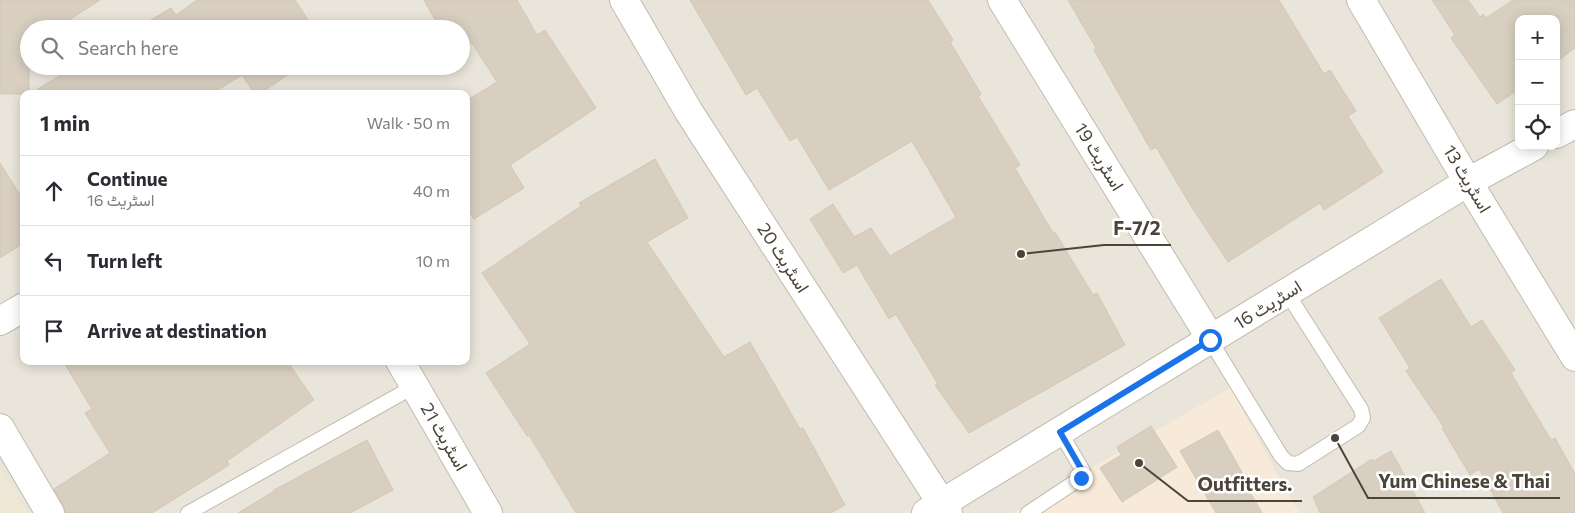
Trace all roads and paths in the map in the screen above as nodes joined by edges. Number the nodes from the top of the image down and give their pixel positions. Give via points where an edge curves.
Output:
1 (624, 0) edge
2 (1002, 0) edge
3 (1361, 0) edge
4 (1575, 124) edge
5 (1560, 132) edge
6 (1527, 150) edge
7 (1468, 182) junction
8 (1287, 293) junction
9 (20, 309) edge
10 (0, 321) edge
11 (1210, 340) junction
12 (1575, 357) edge
13 (402, 365) edge
14 (415, 386) junction
15 (0, 428) edge
16 (1060, 432) junction
17 (938, 510) edge
18 (50, 513) edge
19 (188, 513) edge
20 (488, 513) edge
21 (1028, 513) edge

1 - 17 street, اسٹریٹ 20 via 689,112
2 - 11 street, اسٹریٹ 19
3 - 7 street, اسٹریٹ 13
4 - 5 street
6 - 7 street, اسٹریٹ 16
7 - 8 street, اسٹریٹ 16
7 - 12 street, اسٹریٹ 13
8 - 11 street, اسٹریٹ 16
8 - 11 lane via 1361,409 1363,418 1351,431 1298,464 1288,463 1281,456
9 - 10 street
11 - 16 street, اسٹریٹ 16
13 - 14 street, اسٹریٹ 21
14 - 19 lane
14 - 20 street, اسٹریٹ 21
15 - 18 street
16 - 17 street, اسٹریٹ 16
16 - 21 lane via 1083,476

